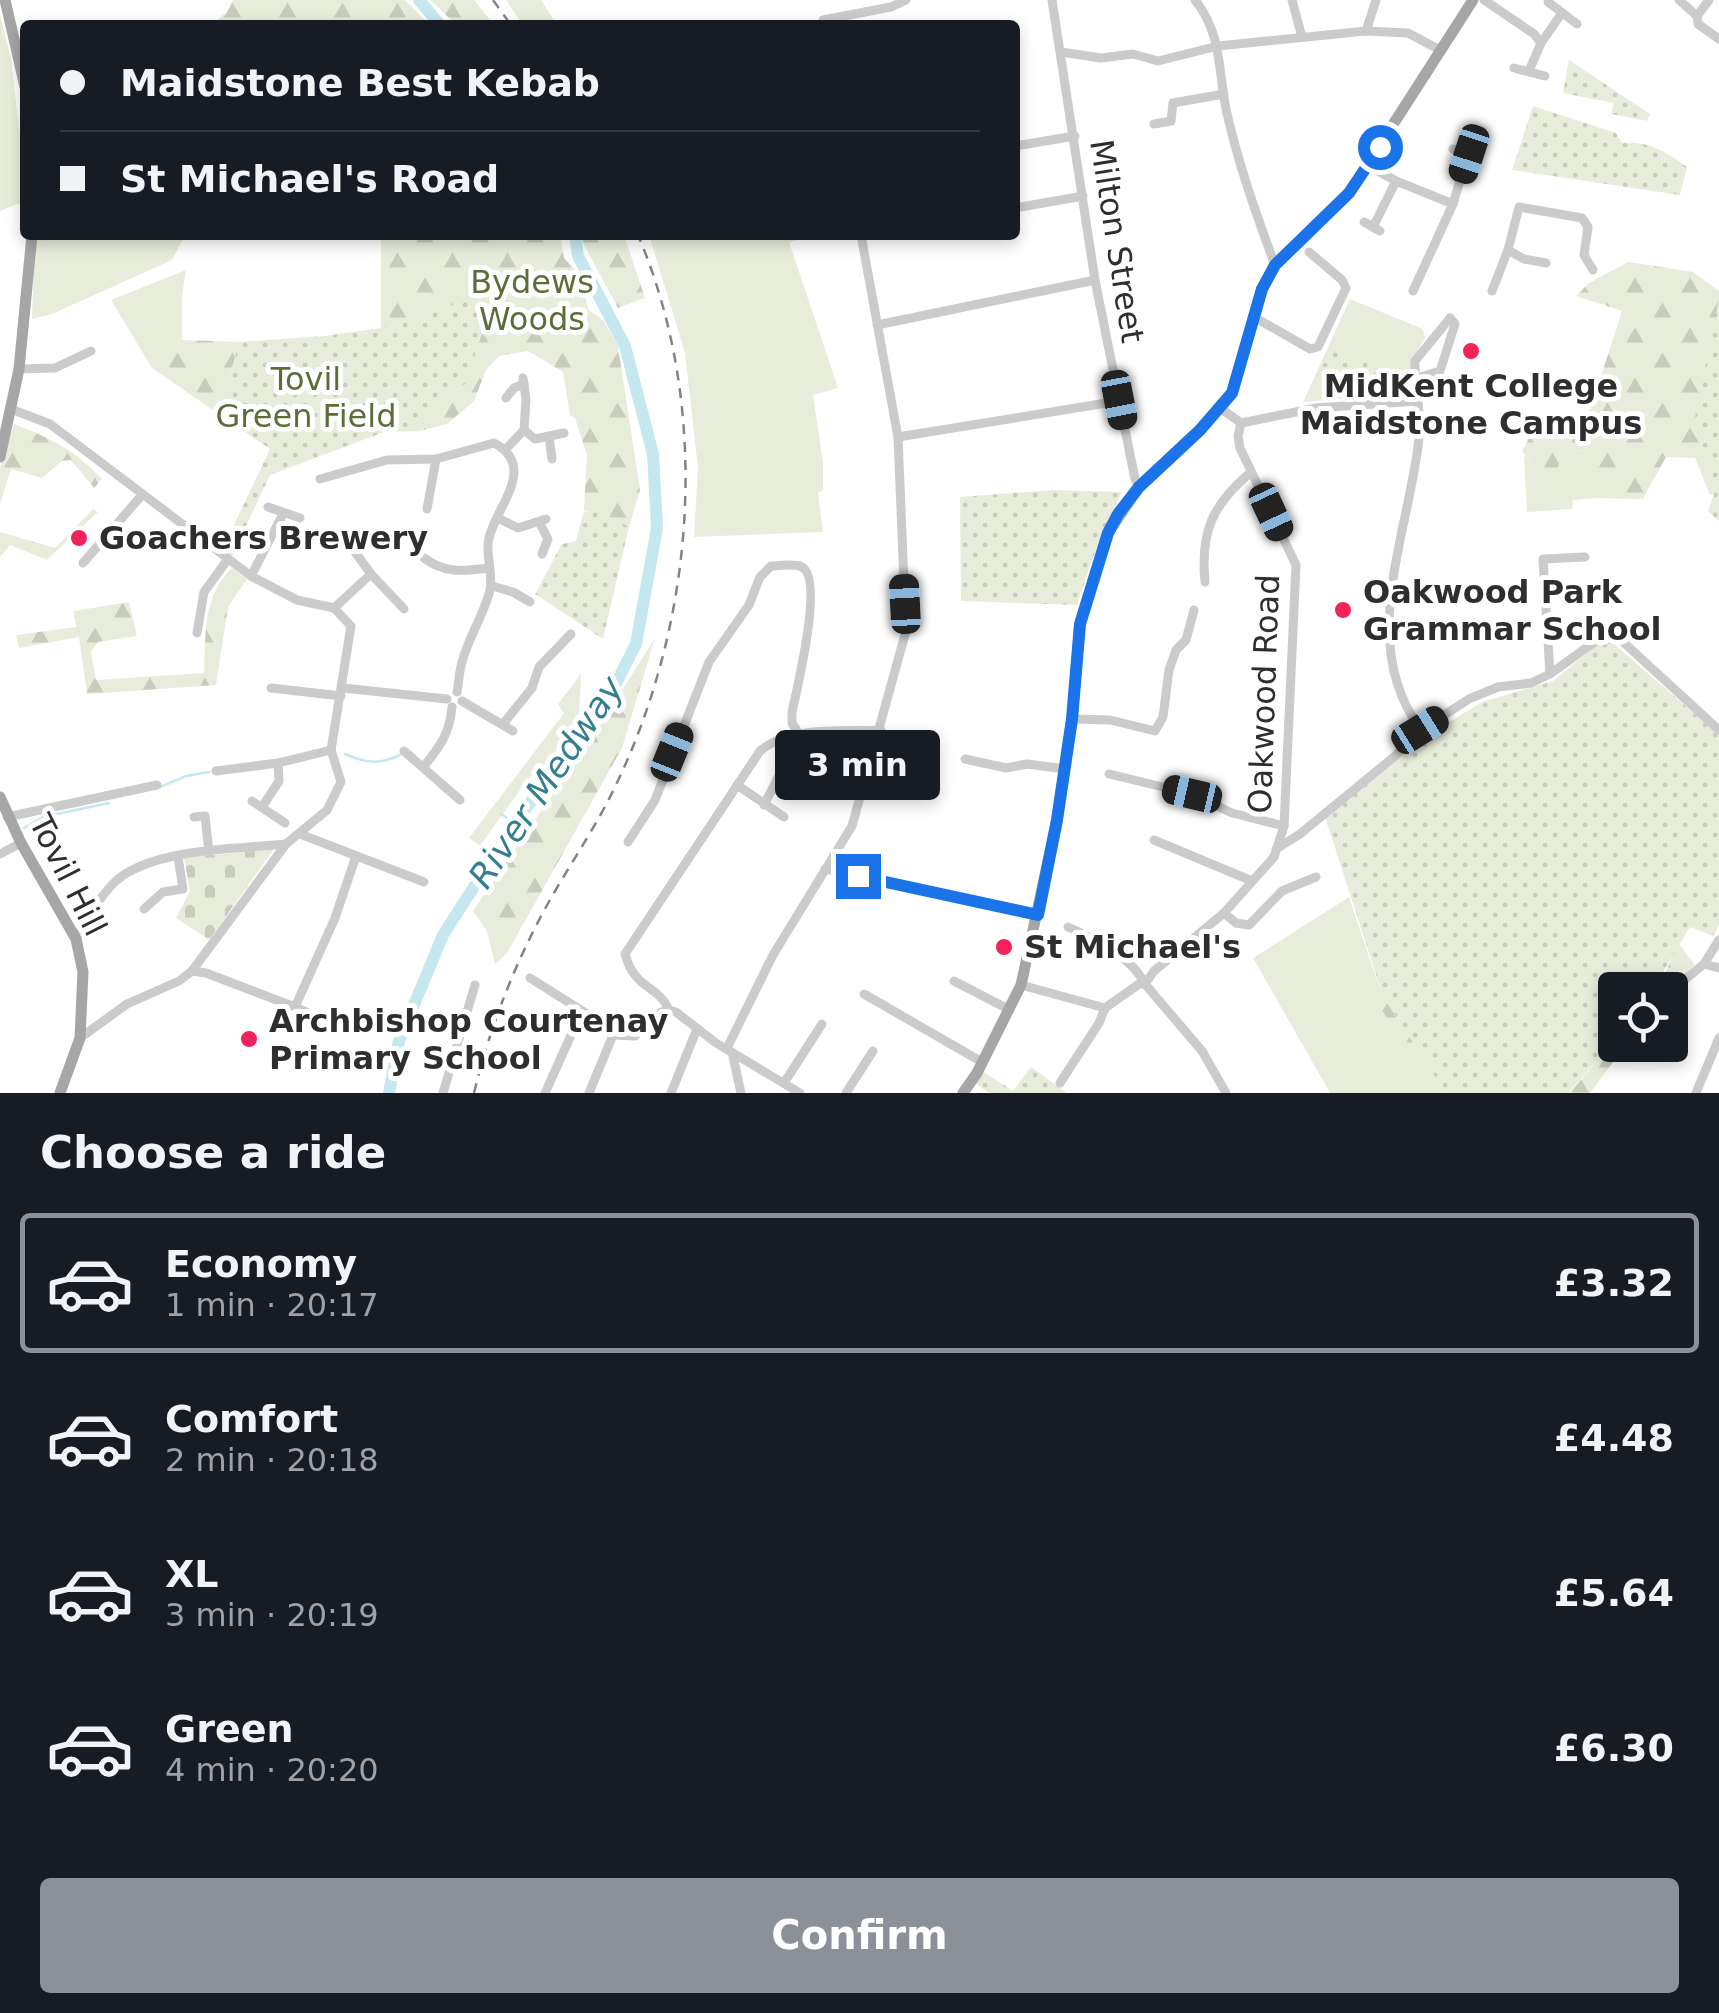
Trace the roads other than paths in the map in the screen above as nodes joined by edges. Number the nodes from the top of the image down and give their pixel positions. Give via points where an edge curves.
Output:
1 (5, 0) edge
2 (906, 0) edge
3 (1052, 0) edge
4 (1194, 0) edge
5 (1292, 0) edge
6 (1376, 0) edge
7 (1473, 0) edge
8 (1484, 0) edge
9 (1679, 0) edge
10 (1709, 0) edge
11 (1548, 2) dead end
12 (1562, 13) junction
13 (1697, 16) junction
14 (836, 20) edge
15 (1576, 24) dead end
16 (1366, 31) junction
17 (1302, 37) junction
18 (1719, 39) edge
19 (1541, 43) junction
20 (1218, 46) junction
21 (1438, 49) junction
22 (1061, 52) junction
23 (20, 65) edge
24 (1514, 68) dead end
25 (1529, 72) junction
26 (1545, 76) dead end
27 (1224, 94) junction
28 (1168, 95) dead end
29 (1171, 107) junction
30 (1184, 118) dead end
31 (1170, 120) junction
32 (1154, 124) dead end
33 (1075, 136) junction
34 (1470, 142) dead end
35 (1020, 145) edge
36 (1453, 149) dead end
37 (1469, 154) junction
38 (1369, 166) junction
39 (1396, 181) junction
40 (1084, 196) junction
41 (1453, 204) junction
42 (1020, 207) edge
43 (1582, 218) junction
44 (1596, 219) dead end
45 (1372, 227) dead end
46 (32, 240) edge
47 (862, 240) edge
48 (1508, 250) junction
49 (1309, 252) dead end
50 (1546, 263) dead end
51 (1275, 265) junction
52 (1593, 270) dead end
53 (1095, 280) junction
54 (1413, 291) dead end
55 (1492, 291) dead end
56 (1254, 317) junction
57 (877, 325) junction
58 (91, 351) dead end
59 (19, 369) junction
60 (1414, 379) junction
61 (506, 398) dead end
62 (1119, 400) junction
63 (1418, 401) junction
64 (1220, 408) junction
65 (11, 410) junction
66 (1242, 423) junction
67 (524, 430) junction
68 (564, 433) dead end
69 (549, 436) junction
70 (898, 437) junction
71 (506, 449) junction
72 (0, 457) edge
73 (436, 459) junction
74 (552, 460) dead end
75 (1251, 472) junction
76 (320, 480) dead end
77 (1139, 487) junction
78 (142, 494) junction
79 (416, 498) dead end
80 (268, 506) dead end
81 (283, 514) junction
82 (300, 518) dead end
83 (498, 518) junction
84 (350, 545) dead end
85 (542, 554) dead end
86 (1585, 556) dead end
87 (424, 558) dead end
88 (228, 559) junction
89 (83, 563) dead end
90 (489, 568) junction
91 (372, 574) junction
92 (252, 576) junction
93 (1205, 582) dead end
94 (492, 586) junction
95 (530, 602) dead end
96 (334, 608) junction
97 (404, 609) dead end
98 (1194, 610) dead end
99 (197, 632) dead end
100 (572, 634) dead end
101 (1550, 674) junction
102 (271, 688) dead end
103 (342, 692) junction
104 (454, 700) junction
105 (1072, 719) junction
106 (881, 730) junction
107 (1420, 730) junction
108 (1719, 730) edge
109 (799, 734) junction
110 (331, 750) junction
111 (404, 751) dead end
112 (966, 759) dead end
113 (786, 762) dead end
114 (278, 763) junction
115 (424, 766) junction
116 (1064, 769) junction
117 (216, 771) dead end
118 (1116, 771) dead end
119 (157, 785) dead end
120 (737, 786) junction
121 (0, 796) edge
122 (252, 800) dead end
123 (460, 800) dead end
124 (764, 806) junction
125 (262, 808) junction
126 (204, 816) dead end
127 (784, 816) dead end
128 (7, 817) junction
129 (285, 823) dead end
130 (1284, 826) junction
131 (300, 834) junction
132 (1154, 840) dead end
133 (628, 842) dead end
134 (20, 844) junction
135 (286, 844) junction
136 (1276, 848) junction
137 (208, 852) junction
138 (0, 854) edge
139 (356, 856) junction
140 (178, 857) junction
141 (825, 869) junction
142 (1300, 870) dead end
143 (1316, 877) dead end
144 (1252, 881) junction
145 (424, 882) dead end
146 (1305, 882) junction
147 (144, 909) dead end
148 (1224, 912) junction
149 (1038, 915) junction
150 (1073, 932) dead end
151 (76, 939) junction
152 (1719, 940) edge
153 (1704, 964) junction
154 (1719, 968) edge
155 (192, 971) junction
156 (1688, 977) edge
157 (530, 978) dead end
158 (954, 981) dead end
159 (1145, 984) junction
160 (475, 985) dead end
161 (1021, 985) junction
162 (864, 994) dead end
163 (296, 1007) junction
164 (1104, 1008) junction
165 (669, 1010) junction
166 (1010, 1010) junction
167 (581, 1013) junction
168 (822, 1024) dead end
169 (338, 1026) dead end
170 (697, 1029) junction
171 (613, 1035) junction
172 (80, 1038) junction
173 (1718, 1045) edge
174 (729, 1049) junction
175 (873, 1051) dead end
176 (982, 1062) junction
177 (784, 1082) junction
178 (1060, 1083) dead end
179 (1224, 1092) edge
180 (60, 1093) edge
181 (443, 1093) edge
182 (545, 1093) edge
183 (589, 1093) edge
184 (671, 1093) edge
185 (742, 1093) edge
186 (800, 1093) edge
187 (846, 1093) edge
188 (962, 1093) edge
189 (1696, 1093) edge

1 - 23 main road
2 - 14 street
3 - 22 street, Milton Street
4 - 20 street
5 - 17 street
6 - 16 street
7 - 21 main road
8 - 19 street
9 - 13 street
10 - 13 street
11 - 12 street
12 - 15 street
12 - 19 street
13 - 18 street
16 - 17 street
16 - 21 street via 1408,33
17 - 20 street
19 - 25 street
20 - 22 street via 1158,61
20 - 27 street
21 - 38 main road
22 - 33 street, Milton Street
24 - 25 street
25 - 26 street
27 - 29 street
27 - 51 street
28 - 29 street
29 - 31 street
30 - 31 street
31 - 32 street
33 - 35 street
33 - 40 street, Milton Street
34 - 37 street
36 - 37 street
37 - 41 street
38 - 39 street
38 - 51 main road
39 - 41 street
39 - 45 street
40 - 42 street
40 - 53 street, Milton Street
41 - 54 street
43 - 44 street
43 - 48 street via 1519,207
43 - 52 street via 1588,227 1584,255
46 - 59 main road
47 - 57 street
48 - 50 street
48 - 55 street
49 - 56 street via 1346,288 1318,346 1310,349
51 - 56 main road
53 - 57 street
53 - 62 street, Milton Street
56 - 64 main road via 1232,393
57 - 70 street
58 - 59 street via 55,368
59 - 65 main road
60 - 60 street via 1440,371 1455,324 1450,318 1416,361
60 - 63 street
61 - 67 street via 524,381
62 - 70 street
62 - 77 street, Milton Street
63 - 66 street via 1316,408
63 - 107 street via 1420,433 1388,642 1392,672
64 - 66 street
64 - 77 main road
65 - 72 main road
65 - 78 street via 50,424
66 - 75 street, Oakwood Road via 1238,436
67 - 69 street via 535,438
67 - 71 street
68 - 69 street
69 - 74 street
70 - 106 street via 906,631
71 - 73 street via 494,443
71 - 83 street via 514,480
73 - 76 street via 387,460
73 - 79 street via 428,506
75 - 93 street via 1215,509 1198,563
75 - 130 street, Oakwood Road via 1296,566
77 - 105 main road via 1108,533 1090,584
78 - 88 street
78 - 89 street
80 - 81 street
81 - 82 street
81 - 92 street
83 - 85 street via 518,528 543,521 548,539
83 - 90 street via 488,541
84 - 91 street
86 - 101 street via 1542,559
87 - 90 street via 452,572
88 - 92 street
88 - 99 street via 204,592
90 - 94 street
91 - 96 street
91 - 97 street
92 - 96 street via 297,600
94 - 95 street
94 - 104 street via 462,660
96 - 103 street via 351,626
98 - 105 street via 1154,731
100 - 104 street via 539,667 508,727
101 - 107 street via 1469,699
101 - 108 street via 1591,642 1622,641
102 - 103 street
103 - 104 street
103 - 110 street
104 - 115 street via 443,744
105 - 116 main road
106 - 109 street
106 - 141 street via 856,818
107 - 136 street
109 - 120 street via 765,747
109 - 133 street via 792,712 810,581 798,565 771,566 709,662 655,800
110 - 114 street
110 - 131 street via 341,782 326,810
111 - 115 street
112 - 116 street
113 - 124 street
114 - 117 street
114 - 125 street via 279,780
115 - 123 street
116 - 149 main road
118 - 130 street
119 - 128 street
120 - 124 street
120 - 165 street via 625,954 630,974
121 - 128 main road, Tovil Hill
122 - 125 street
124 - 127 street
125 - 129 street
126 - 137 street
128 - 134 main road, Tovil Hill
130 - 136 street, Oakwood Road
131 - 135 street
131 - 139 street
132 - 144 street
134 - 138 street
134 - 151 main road, Tovil Hill
135 - 137 street
135 - 155 street
136 - 144 street, Oakwood Road
137 - 140 street
139 - 145 street
139 - 163 street
140 - 147 street via 184,889 163,892
140 - 151 street via 150,863 112,884
141 - 149 street
141 - 174 street via 754,989
142 - 146 street
143 - 146 street
144 - 148 street, Oakwood Road
146 - 148 street via 1282,891 1249,925 1236,924
148 - 159 street, Oakwood Road
149 - 161 main road
150 - 159 street via 1114,952
151 - 172 main road, Tovil Hill via 84,993
152 - 153 street
153 - 154 street
153 - 156 street
155 - 163 street
155 - 172 street via 127,1004
157 - 167 street
158 - 166 street
159 - 164 street, Oakwood Road
159 - 179 street via 1202,1051
160 - 181 street
161 - 164 street
161 - 166 main road
162 - 176 street
163 - 169 street
164 - 178 street
165 - 170 street
165 - 171 street via 635,1036
166 - 176 main road
167 - 171 street
167 - 182 street
168 - 177 street
170 - 174 street
170 - 184 street
171 - 183 street
172 - 180 main road, Tovil Hill
173 - 189 street
174 - 177 street
174 - 185 street
175 - 187 street
176 - 188 main road
177 - 186 street

